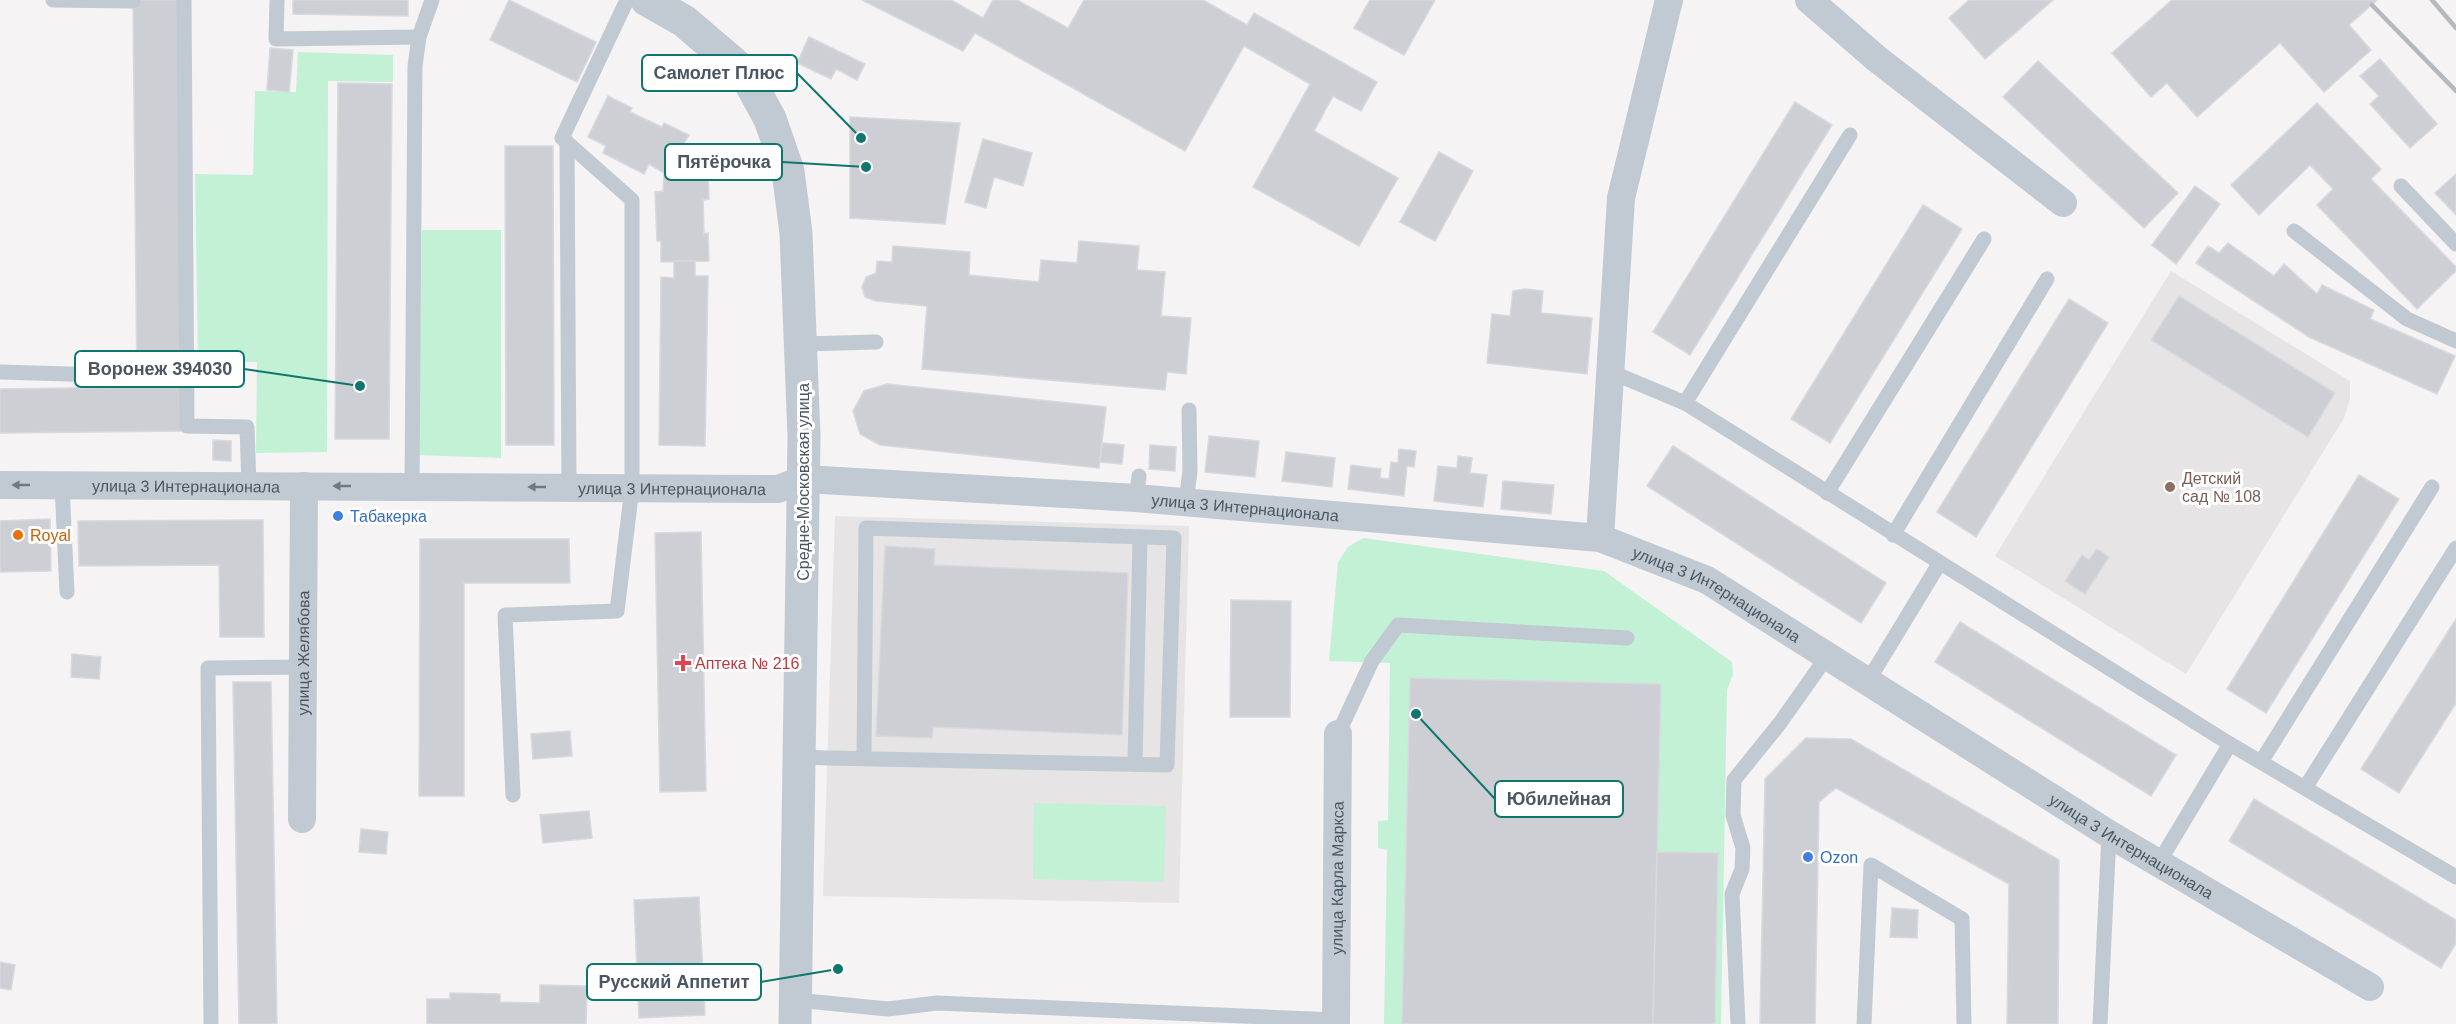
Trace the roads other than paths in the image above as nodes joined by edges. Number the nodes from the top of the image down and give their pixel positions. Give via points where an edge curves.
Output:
1 (53, 0) edge
2 (277, 0) edge
3 (432, 0) edge
4 (627, 0) edge
5 (647, 0) edge
6 (1670, 0) edge
7 (1809, 0) edge
8 (134, 1) edge
9 (182, 1) edge
10 (419, 38) junction
11 (1850, 135) dead end
12 (567, 142) junction
13 (2401, 186) dead end
14 (2063, 203) dead end
15 (2294, 231) dead end
16 (1984, 239) dead end
17 (2456, 244) edge
18 (2047, 279) dead end
19 (2456, 341) edge
20 (876, 342) dead end
21 (802, 344) junction
22 (0, 372) edge
23 (1611, 372) junction
24 (136, 376) dead end
25 (1685, 403) junction
26 (1190, 410) dead end
27 (804, 479) junction
28 (0, 485) edge
29 (62, 485) junction
30 (249, 486) junction
31 (304, 486) junction
32 (412, 487) junction
33 (569, 487) junction
34 (2432, 487) dead end
35 (632, 488) junction
36 (1827, 493) junction
37 (1186, 503) junction
38 (1893, 535) junction
39 (1140, 537) junction
40 (1600, 538) junction
41 (2456, 548) edge
42 (1939, 564) junction
43 (67, 592) dead end
44 (1627, 638) dead end
45 (1828, 656) junction
46 (303, 667) junction
47 (1868, 681) junction
48 (1338, 734) joint
49 (2230, 744) junction
50 (800, 757) junction
51 (864, 759) junction
52 (2261, 762) junction
53 (1135, 764) junction
54 (2305, 788) junction
55 (513, 795) dead end
56 (302, 819) dead end
57 (2109, 834) junction
58 (2158, 864) junction
59 (2456, 877) edge
60 (2370, 987) dead end
61 (796, 1012) edge
62 (1336, 1022) edge
63 (211, 1024) edge
64 (1738, 1024) edge
65 (1864, 1024) edge
66 (1964, 1024) edge
67 (2100, 1024) edge

1 - 8 lane
2 - 10 lane via 276,39
3 - 10 lane
4 - 12 lane via 561,138
5 - 21 street, Средне-Московская улица via 684,21 745,73 770,119 791,192
6 - 23 street via 1622,198
7 - 14 street via 1877,59
9 - 30 lane via 187,426 247,427
10 - 32 lane via 415,66
11 - 25 lane
12 - 33 lane
12 - 35 lane via 632,200
13 - 17 lane
15 - 19 lane via 2407,319
16 - 36 lane
18 - 38 lane
20 - 21 lane
21 - 27 street, Средне-Московская улица
22 - 24 lane
23 - 25 lane
23 - 40 street
25 - 36 lane
26 - 37 lane
27 - 35 street, улица 3 Интернационала via 778,489
27 - 37 street, улица 3 Интернационала via 1138,487
27 - 50 street, Средне-Московская улица
29 -> 28 street, улица 3 Интернационала
29 - 30 street, улица 3 Интернационала
29 - 43 lane
30 - 31 street, улица 3 Интернационала
32 -> 31 street, улица 3 Интернационала
31 - 46 street, улица Желябова
33 -> 32 street, улица 3 Интернационала
33 - 35 street, улица 3 Интернационала
34 - 52 lane
35 - 55 lane via 617,611 505,615
36 - 38 lane
37 - 40 street, улица 3 Интернационала
38 - 42 lane
39 - 51 lane via 866,528
39 - 53 lane
39 - 53 lane via 1174,538 1167,765
40 - 45 street, улица 3 Интернационала via 1707,580
41 - 54 lane
42 - 47 lane
42 - 49 lane
44 - 48 lane via 1398,625 1372,661
45 - 47 street, улица 3 Интернационала
45 - 64 lane via 1734,780 1733,815 1743,848 1742,869 1732,894
46 - 56 street, улица Желябова
46 - 63 lane via 208,668
47 - 57 street, улица 3 Интернационала
48 - 62 street, улица Карла Маркса
49 - 52 lane
49 - 58 lane
50 - 51 lane
50 - 61 street, Средне-Московская улица
51 - 53 lane
52 - 54 lane
54 - 59 lane
57 - 58 street, улица 3 Интернационала
57 - 67 lane
58 - 60 street, улица 3 Интернационала
61 - 62 lane via 937,1003
65 - 66 lane via 1871,865 1962,919

